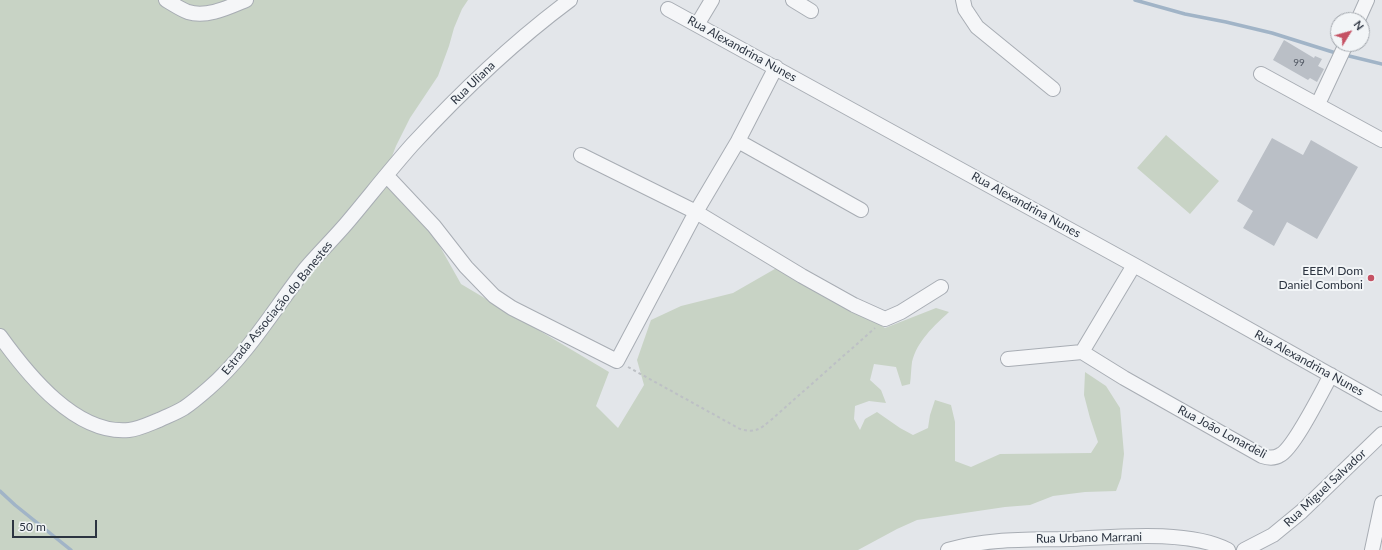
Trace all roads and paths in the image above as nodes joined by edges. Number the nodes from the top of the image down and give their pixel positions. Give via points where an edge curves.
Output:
1 (166, 0) edge
2 (246, 0) edge
3 (570, 0) edge
4 (712, 0) edge
5 (793, 0) edge
6 (963, 0) edge
7 (1367, 0) edge
8 (668, 9) dead end
9 (811, 11) dead end
10 (1362, 12) edge
11 (698, 25) junction
12 (1343, 52) edge
13 (776, 67) junction
14 (1261, 74) dead end
15 (1053, 89) dead end
16 (1318, 104) junction
17 (1382, 140) edge
18 (738, 141) junction
19 (581, 154) dead end
20 (387, 176) junction
21 (862, 210) dead end
22 (696, 212) junction
23 (1134, 264) junction
24 (941, 287) dead end
25 (885, 319) junction
26 (0, 336) edge
27 (1082, 352) junction
28 (1008, 359) dead end
29 (616, 361) junction
30 (1331, 375) junction
31 (1382, 404) edge
32 (1382, 434) edge
33 (1382, 503) edge
34 (948, 550) edge
35 (1228, 550) edge
36 (1244, 550) edge
37 (1372, 550) edge

1 - 2 street via 190,12 204,14
3 - 20 street, Rua Uliana via 490,66 412,146
4 - 11 street
5 - 9 street
6 - 15 street via 965,9 977,27
7 - 10 street
8 - 11 street, Rua Alexandrina Nunes
11 - 13 street, Rua Alexandrina Nunes
12 - 16 street
13 - 18 street
13 - 23 street, Rua Alexandrina Nunes
14 - 16 street
16 - 17 street
18 - 21 street
18 - 22 street
19 - 22 street
20 - 26 street, Estrada Associação do Banestes via 306,268 232,366 191,403 144,426 127,430 106,429 71,412 37,382
20 - 29 street via 494,296 512,308
22 - 25 street via 802,276
22 - 29 street
23 - 27 street
23 - 30 street, Rua Alexandrina Nunes
24 - 25 street
25 - 29 path via 771,420 751,432 740,429
27 - 28 street
27 - 30 street, Rua João Lonardeli via 1268,458 1281,455 1290,446
30 - 31 street, Rua Alexandrina Nunes
32 - 36 street, Rua Miguel Salvador via 1301,512 1273,535
33 - 37 street
34 - 35 street, Rua Urbano Marrani via 964,545 1008,540 1138,536 1181,538 1215,544

